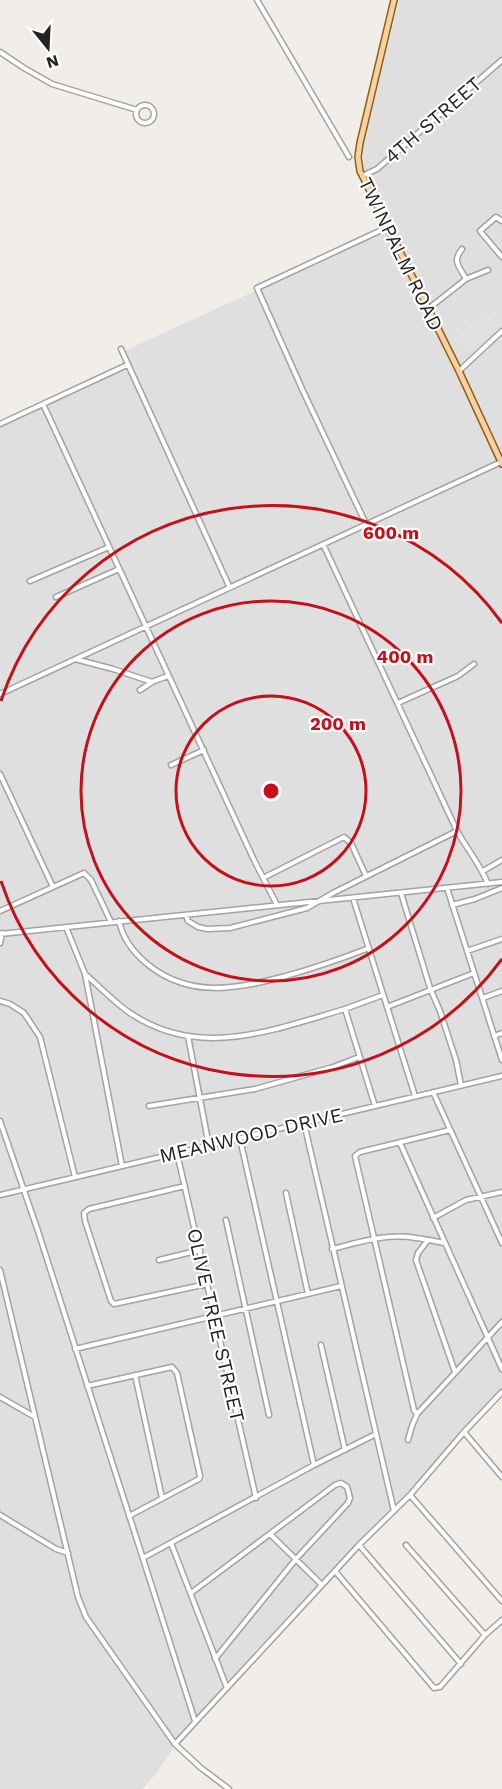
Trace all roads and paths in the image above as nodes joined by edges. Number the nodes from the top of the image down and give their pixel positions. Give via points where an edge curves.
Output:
1 (257, 0) edge
2 (393, 0) edge
3 (0, 52) edge
4 (502, 60) edge
5 (137, 110) junction
6 (349, 157) dead end
7 (362, 176) junction
8 (502, 221) edge
9 (388, 227) junction
10 (462, 249) dead end
11 (502, 257) edge
12 (488, 270) dead end
13 (466, 279) junction
14 (428, 309) junction
15 (502, 331) edge
16 (121, 350) dead end
17 (127, 365) junction
18 (459, 371) junction
19 (43, 404) junction
20 (0, 424) edge
21 (502, 463) edge
22 (366, 524) junction
23 (323, 544) junction
24 (109, 547) junction
25 (119, 569) junction
26 (30, 581) dead end
27 (229, 586) junction
28 (56, 597) dead end
29 (146, 626) junction
30 (74, 659) junction
31 (474, 664) dead end
32 (168, 676) junction
33 (152, 682) junction
34 (140, 690) dead end
35 (0, 694) edge
36 (398, 703) junction
37 (204, 750) junction
38 (171, 765) dead end
39 (0, 774) edge
40 (457, 831) junction
41 (502, 860) edge
42 (483, 871) junction
43 (366, 876) junction
44 (263, 878) junction
45 (502, 882) edge
46 (488, 884) junction
47 (53, 887) junction
48 (447, 888) junction
49 (502, 888) edge
50 (401, 893) junction
51 (352, 898) junction
52 (320, 901) junction
53 (278, 905) junction
54 (452, 905) junction
55 (0, 911) edge
56 (186, 915) junction
57 (119, 921) junction
58 (111, 922) junction
59 (66, 927) junction
60 (1, 934) edge
61 (502, 939) edge
62 (0, 943) edge
63 (369, 948) junction
64 (467, 951) junction
65 (474, 973) junction
66 (85, 974) junction
67 (430, 988) junction
68 (502, 991) edge
69 (384, 995) junction
70 (483, 998) junction
71 (0, 1001) edge
72 (387, 1007) junction
73 (345, 1010) junction
74 (502, 1033) edge
75 (188, 1036) junction
76 (494, 1036) junction
77 (359, 1057) junction
78 (502, 1060) edge
79 (502, 1076) edge
80 (461, 1085) junction
81 (433, 1092) junction
82 (415, 1096) junction
83 (199, 1098) junction
84 (149, 1106) dead end
85 (375, 1106) junction
86 (0, 1121) edge
87 (304, 1123) junction
88 (450, 1130) junction
89 (240, 1139) junction
90 (400, 1143) junction
91 (209, 1146) junction
92 (177, 1153) junction
93 (122, 1166) junction
94 (75, 1177) junction
95 (185, 1186) junction
96 (24, 1190) junction
97 (502, 1192) edge
98 (286, 1193) dead end
99 (0, 1195) edge
100 (481, 1197) junction
101 (433, 1218) junction
102 (226, 1220) dead end
103 (374, 1238) junction
104 (428, 1240) junction
105 (444, 1243) junction
106 (502, 1243) edge
107 (332, 1249) junction
108 (200, 1250) junction
109 (159, 1260) dead end
110 (0, 1270) edge
111 (207, 1284) junction
112 (341, 1286) junction
113 (308, 1294) junction
114 (277, 1301) junction
115 (245, 1308) junction
116 (214, 1316) junction
117 (502, 1322) edge
118 (488, 1337) junction
119 (321, 1345) dead end
120 (75, 1349) junction
121 (502, 1369) edge
122 (455, 1372) junction
123 (135, 1375) junction
124 (87, 1386) junction
125 (502, 1392) edge
126 (0, 1397) edge
127 (417, 1414) junction
128 (269, 1415) dead end
129 (35, 1417) junction
130 (464, 1432) junction
131 (376, 1434) junction
132 (408, 1440) dead end
133 (345, 1450) junction
134 (314, 1465) junction
135 (502, 1477) edge
136 (410, 1495) junction
137 (162, 1498) junction
138 (256, 1498) junction
139 (394, 1511) junction
140 (0, 1515) edge
141 (129, 1516) junction
142 (270, 1534) junction
143 (171, 1543) junction
144 (359, 1545) junction
145 (406, 1545) dead end
146 (68, 1553) junction
147 (143, 1558) junction
148 (296, 1559) junction
149 (335, 1571) junction
150 (322, 1585) junction
151 (191, 1593) junction
152 (502, 1601) edge
153 (502, 1620) edge
154 (485, 1635) junction
155 (215, 1659) junction
156 (460, 1664) junction
157 (226, 1688) junction
158 (195, 1721) junction
159 (175, 1744) junction
160 (229, 1789) edge

1 - 6 street
2 - 7 main road, TWINPALM ROAD via 360,143
3 - 5 street via 52,84
4 - 7 street, 4TH STREET via 376,169
5 - 5 street via 142,105 149,106 153,118 141,122
7 - 9 main road, TWINPALM ROAD
8 - 11 street via 496,217 480,231
9 - 14 main road, TWINPALM ROAD
9 - 22 street via 257,288
10 - 13 street via 456,260
12 - 13 street
13 - 14 street
14 - 18 main road, TWINPALM ROAD
15 - 18 street
16 - 17 street
17 - 19 street
17 - 27 street
18 - 21 main road, TWINPALM ROAD
19 - 20 street
19 - 24 street
21 - 22 street
22 - 23 street
23 - 27 street
23 - 36 street
24 - 25 street
24 - 26 street
25 - 28 street
25 - 29 street
27 - 29 street
29 - 30 street
29 - 32 street
30 - 33 street
30 - 35 street
31 - 36 street via 458,676
32 - 33 street
32 - 37 street
33 - 34 street
36 - 40 street
37 - 38 street
37 - 44 street
39 - 47 street
40 - 42 street
40 - 43 street
41 - 42 street
42 - 46 street
43 - 44 street via 351,843 344,837
43 - 52 street
44 - 53 street
45 - 46 street
46 - 48 street
47 - 55 street
47 - 58 street via 86,873
48 - 50 street
48 - 54 street
49 - 54 street
50 - 51 street
50 - 67 street
51 - 52 street
51 - 63 street
52 - 53 street
52 - 56 street via 230,928 198,927
53 - 56 street
54 - 64 street
56 - 57 street
57 - 58 street
57 - 63 street via 121,931 139,957 178,982 200,987 244,986
58 - 59 street
59 - 60 street
59 - 66 street
60 - 62 street
61 - 64 street
63 - 69 street
64 - 65 street
65 - 67 street
65 - 70 street
66 - 75 street via 130,1013
66 - 93 street
67 - 72 street
67 - 80 street
68 - 70 street
69 - 72 street
69 - 73 street
70 - 76 street
71 - 94 street via 24,1013 40,1036
72 - 82 street
73 - 75 street via 248,1035 214,1039
73 - 77 street
74 - 76 street
75 - 83 street
76 - 78 street
77 - 83 street via 284,1082
77 - 85 street
79 - 80 street, MEANWOOD DRIVE
80 - 81 street, MEANWOOD DRIVE
81 - 82 street, MEANWOOD DRIVE
81 - 88 street
82 - 85 street, MEANWOOD DRIVE
83 - 84 street
83 - 91 street
85 - 87 street, MEANWOOD DRIVE
86 - 96 street
87 - 89 street, MEANWOOD DRIVE
87 - 107 street
88 - 90 street
88 - 100 street
89 - 91 street, MEANWOOD DRIVE
89 - 114 street
90 - 101 street
90 - 103 street via 356,1154
91 - 92 street, MEANWOOD DRIVE
92 - 93 street, MEANWOOD DRIVE
92 - 95 street, OLIVE TREE STREET
93 - 94 street, MEANWOOD DRIVE
94 - 96 street, MEANWOOD DRIVE
95 - 108 street, OLIVE TREE STREET
95 - 111 street via 89,1209 84,1213 85,1221 114,1304
96 - 99 street, MEANWOOD DRIVE
96 - 120 street
97 - 100 street
98 - 113 street
100 - 101 street via 459,1203
100 - 106 street
101 - 105 street
102 - 115 street
103 - 104 street
103 - 107 street
103 - 127 street
104 - 105 street
104 - 122 street via 416,1260
105 - 118 street
107 - 112 street
108 - 109 street
108 - 111 street, OLIVE TREE STREET
110 - 129 street
111 - 116 street, OLIVE TREE STREET
112 - 113 street
112 - 131 street
113 - 114 street
114 - 115 street
114 - 134 street
115 - 116 street
115 - 128 street
116 - 120 street
116 - 138 street, OLIVE TREE STREET
117 - 118 street
118 - 121 street
118 - 122 street
119 - 133 street
120 - 124 street
122 - 127 street
123 - 124 street
123 - 137 street
123 - 137 street via 175,1369 200,1473 199,1479
124 - 141 street
125 - 130 street
126 - 129 street
127 - 132 street
129 - 146 street
130 - 135 street
130 - 136 street
131 - 133 street
131 - 139 street
133 - 134 street
134 - 138 street
136 - 139 street
136 - 152 street
137 - 141 street
138 - 143 street
139 - 144 street
140 - 146 street via 56,1550
141 - 147 street
142 - 148 street
142 - 148 street via 335,1485 347,1487 348,1503
142 - 151 street
143 - 147 street
143 - 151 street
144 - 149 street
144 - 156 street
145 - 154 street
146 - 159 street via 86,1617
147 - 158 street
148 - 150 street
148 - 155 street
149 - 150 street
149 - 156 street via 434,1688 440,1687
150 - 157 street
151 - 155 street
153 - 154 street
154 - 156 street
155 - 157 street
157 - 158 street
158 - 159 street
159 - 160 street

